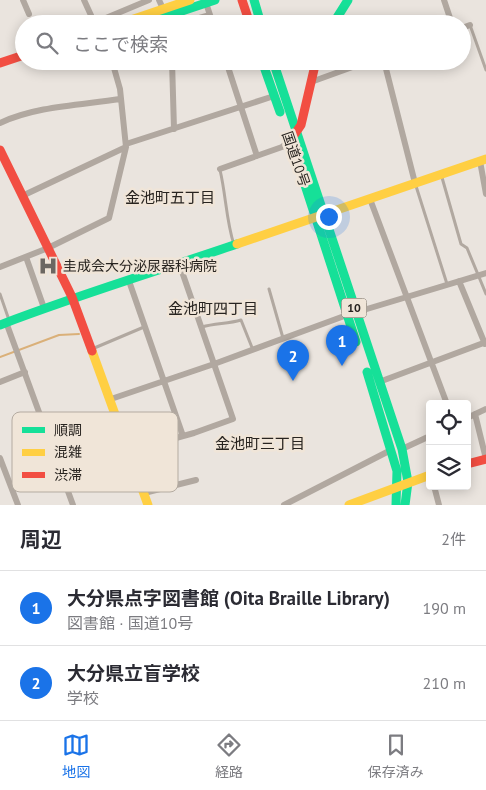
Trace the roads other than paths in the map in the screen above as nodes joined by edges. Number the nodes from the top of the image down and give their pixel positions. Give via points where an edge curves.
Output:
1 (23, 0) edge
2 (84, 0) edge
3 (149, 0) edge
4 (159, 0) edge
5 (190, 0) edge
6 (215, 0) edge
7 (242, 0) edge
8 (254, 0) edge
9 (348, 0) edge
10 (444, 0) edge
11 (207, 6) dead end
12 (29, 14) dead end
13 (91, 15) edge
14 (114, 15) edge
15 (166, 15) edge
16 (170, 15) edge
17 (173, 15) edge
18 (210, 15) edge
19 (247, 15) edge
20 (258, 15) edge
21 (339, 15) edge
22 (449, 15) edge
23 (471, 28) edge
24 (15, 58) edge
25 (0, 63) edge
26 (15, 64) edge
27 (0, 69) edge
28 (115, 70) edge
29 (172, 70) edge
30 (229, 70) edge
31 (265, 70) edge
32 (274, 70) edge
33 (314, 70) edge
34 (344, 70) edge
35 (386, 70) edge
36 (486, 70) edge
37 (311, 82) junction
38 (274, 96) junction
39 (120, 100) junction
40 (242, 106) junction
41 (0, 123) edge
42 (174, 129) junction
43 (293, 138) junction
44 (126, 145) junction
45 (0, 150) edge
46 (257, 156) junction
47 (483, 160) edge
48 (220, 170) joint
49 (441, 174) junction
50 (415, 183) junction
51 (486, 194) edge
52 (22, 196) junction
53 (370, 199) junction
54 (321, 217) junction
55 (234, 245) junction
56 (48, 248) junction
57 (26, 257) junction
58 (179, 263) junction
59 (0, 267) edge
60 (486, 272) edge
61 (478, 275) junction
62 (129, 281) junction
63 (459, 281) junction
64 (448, 284) junction
65 (269, 289) dead end
66 (0, 294) edge
67 (486, 294) edge
68 (72, 297) junction
69 (407, 297) junction
70 (44, 308) junction
71 (351, 314) junction
72 (5, 323) edge
73 (145, 326) junction
74 (201, 328) junction
75 (283, 339) junction
76 (485, 344) edge
77 (92, 349) junction
78 (252, 350) junction
79 (431, 362) junction
80 (214, 364) junction
81 (25, 372) junction
82 (0, 382) edge
83 (165, 382) junction
84 (379, 382) junction
85 (111, 399) junction
86 (445, 400) edge
87 (486, 409) edge
88 (39, 412) edge
89 (115, 412) edge
90 (175, 412) edge
91 (475, 414) junction
92 (471, 416) edge
93 (178, 421) edge
94 (183, 436) junction
95 (178, 437) edge
96 (426, 438) edge
97 (397, 449) junction
98 (0, 458) edge
99 (486, 459) edge
100 (471, 463) edge
101 (2, 472) edge
102 (426, 476) edge
103 (196, 480) dead end
104 (408, 482) junction
105 (178, 484) edge
106 (398, 486) junction
107 (435, 490) edge
108 (68, 492) edge
109 (148, 492) edge
110 (144, 493) joint
111 (18, 505) edge
112 (73, 505) edge
113 (148, 505) edge
114 (284, 505) edge
115 (349, 505) edge
116 (396, 505) edge
117 (405, 505) edge
118 (439, 505) edge

1 - 12 street
2 - 13 street
3 - 14 street
4 - 15 street
5 - 16 main road
6 - 17 main road
7 - 19 main road
8 - 20 main road
9 - 21 main road
10 - 22 street
11 - 18 street
23 - 36 lane
24 - 25 main road
26 - 27 main road
28 - 39 street
29 - 42 street
30 - 40 street
31 - 38 main road, 国道10号 / 10
32 - 43 main road, 国道10号 / 10
33 - 37 main road
34 - 37 street
35 - 50 street
37 - 43 main road via 301,125
38 - 40 street
38 - 43 main road, 国道10号 / 10
39 - 41 street via 51,109 12,117
39 - 44 street
40 - 42 street
40 - 46 street
42 - 44 street
43 - 46 street
43 - 54 main road, 国道10号 / 10
44 - 52 street
44 - 56 street via 109,218
45 - 52 main road
46 - 48 street
47 - 49 main road
47 - 51 street
48 - 55 lane
49 - 50 main road
49 - 61 lane via 461,244
50 - 53 main road
50 - 64 lane
52 - 56 main road
53 - 54 main road
53 - 69 street
54 - 55 main road
54 - 71 main road, 国道10号 / 10
55 - 58 main road
56 - 57 street
56 - 68 main road
57 - 59 street
57 - 70 street
58 - 62 main road
58 - 74 street
60 - 61 street
61 - 63 street
61 - 67 lane
62 - 68 main road
62 - 73 street
63 - 64 street
63 - 76 street
64 - 69 street
65 - 75 lane
66 - 72 lane
68 - 70 main road
68 - 77 main road
69 - 71 street
69 - 79 street
70 - 72 main road
71 - 75 street
71 - 84 main road, 国道10号 / 10
71 - 97 main road, 国道10号 / 10
72 - 81 street
73 - 77 lane
73 - 83 street
74 - 78 lane via 241,320
74 - 80 street
75 - 78 street
76 - 79 street
77 - 85 main road
78 - 80 street
79 - 84 street
79 - 86 street
80 - 83 street
80 - 94 street via 233,419
81 - 82 street
81 - 88 street
83 - 85 street
83 - 90 street
84 - 97 main road, 国道10号 / 10
85 - 89 main road
87 - 91 street
91 - 92 street
91 - 99 street
93 - 94 street
94 - 95 street
96 - 97 street
97 - 104 main road, 国道10号 / 10
97 - 106 main road, 国道10号 / 10
97 - 114 street
98 - 101 street
99 - 100 main road
101 - 111 street
102 - 104 main road
103 - 105 street
104 - 106 main road
104 - 117 main road, 10
106 - 115 main road
106 - 116 main road, 10
107 - 118 street
108 - 112 street
109 - 110 street
110 - 113 main road

